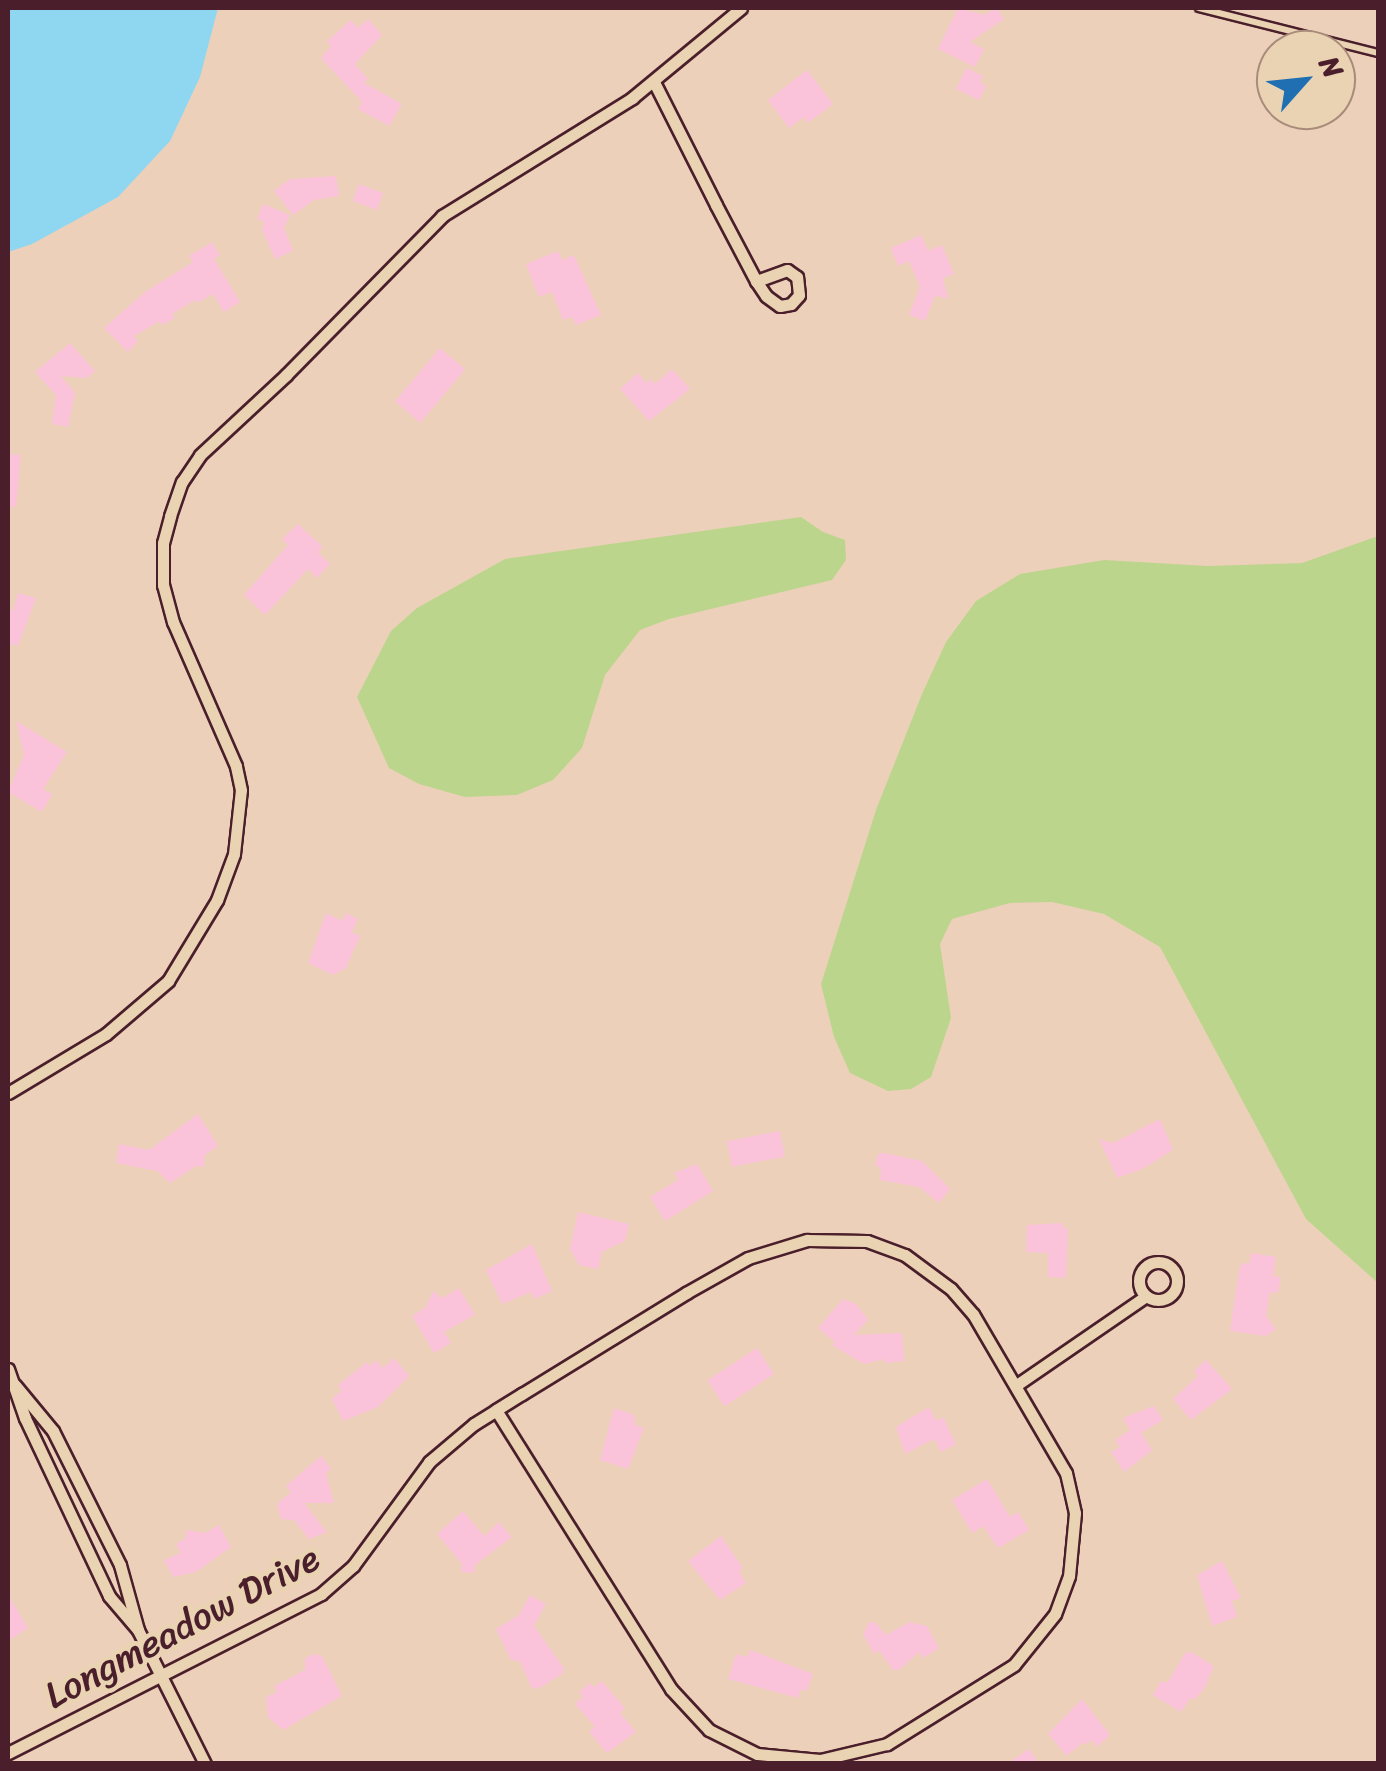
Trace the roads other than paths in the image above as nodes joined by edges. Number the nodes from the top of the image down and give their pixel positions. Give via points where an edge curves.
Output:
1 (741, 8) edge
2 (1199, 8) edge
3 (1378, 54) edge
4 (654, 82) junction
5 (756, 281) dead end
6 (8, 1093) edge
7 (1146, 1296) dead end
8 (8, 1369) edge
9 (15, 1384) junction
10 (1018, 1384) junction
11 (496, 1410) junction
12 (138, 1630) junction
13 (160, 1676) junction
14 (8, 1753) edge
15 (205, 1764) edge

1 - 4 street
2 - 3 lane
4 - 5 street
4 - 6 street via 431,225 212,442 182,482 163,544 163,585 236,766 241,790 234,854 218,900 168,982 106,1034
7 - 10 street
8 - 9 street
9 - 12 street via 109,1596
9 - 12 street via 53,1431 120,1565
10 - 11 street, Longmeadow Drive via 973,1314 934,1274 867,1241 807,1240 748,1258
10 - 11 street, Longmeadow Drive via 1066,1473 1074,1502 1073,1557 1055,1614 1028,1652 982,1687 887,1744 820,1760 741,1749 684,1706
11 - 13 street, Longmeadow Drive via 429,1462 339,1581
12 - 13 street
13 - 14 street, Longmeadow Drive
13 - 15 street

